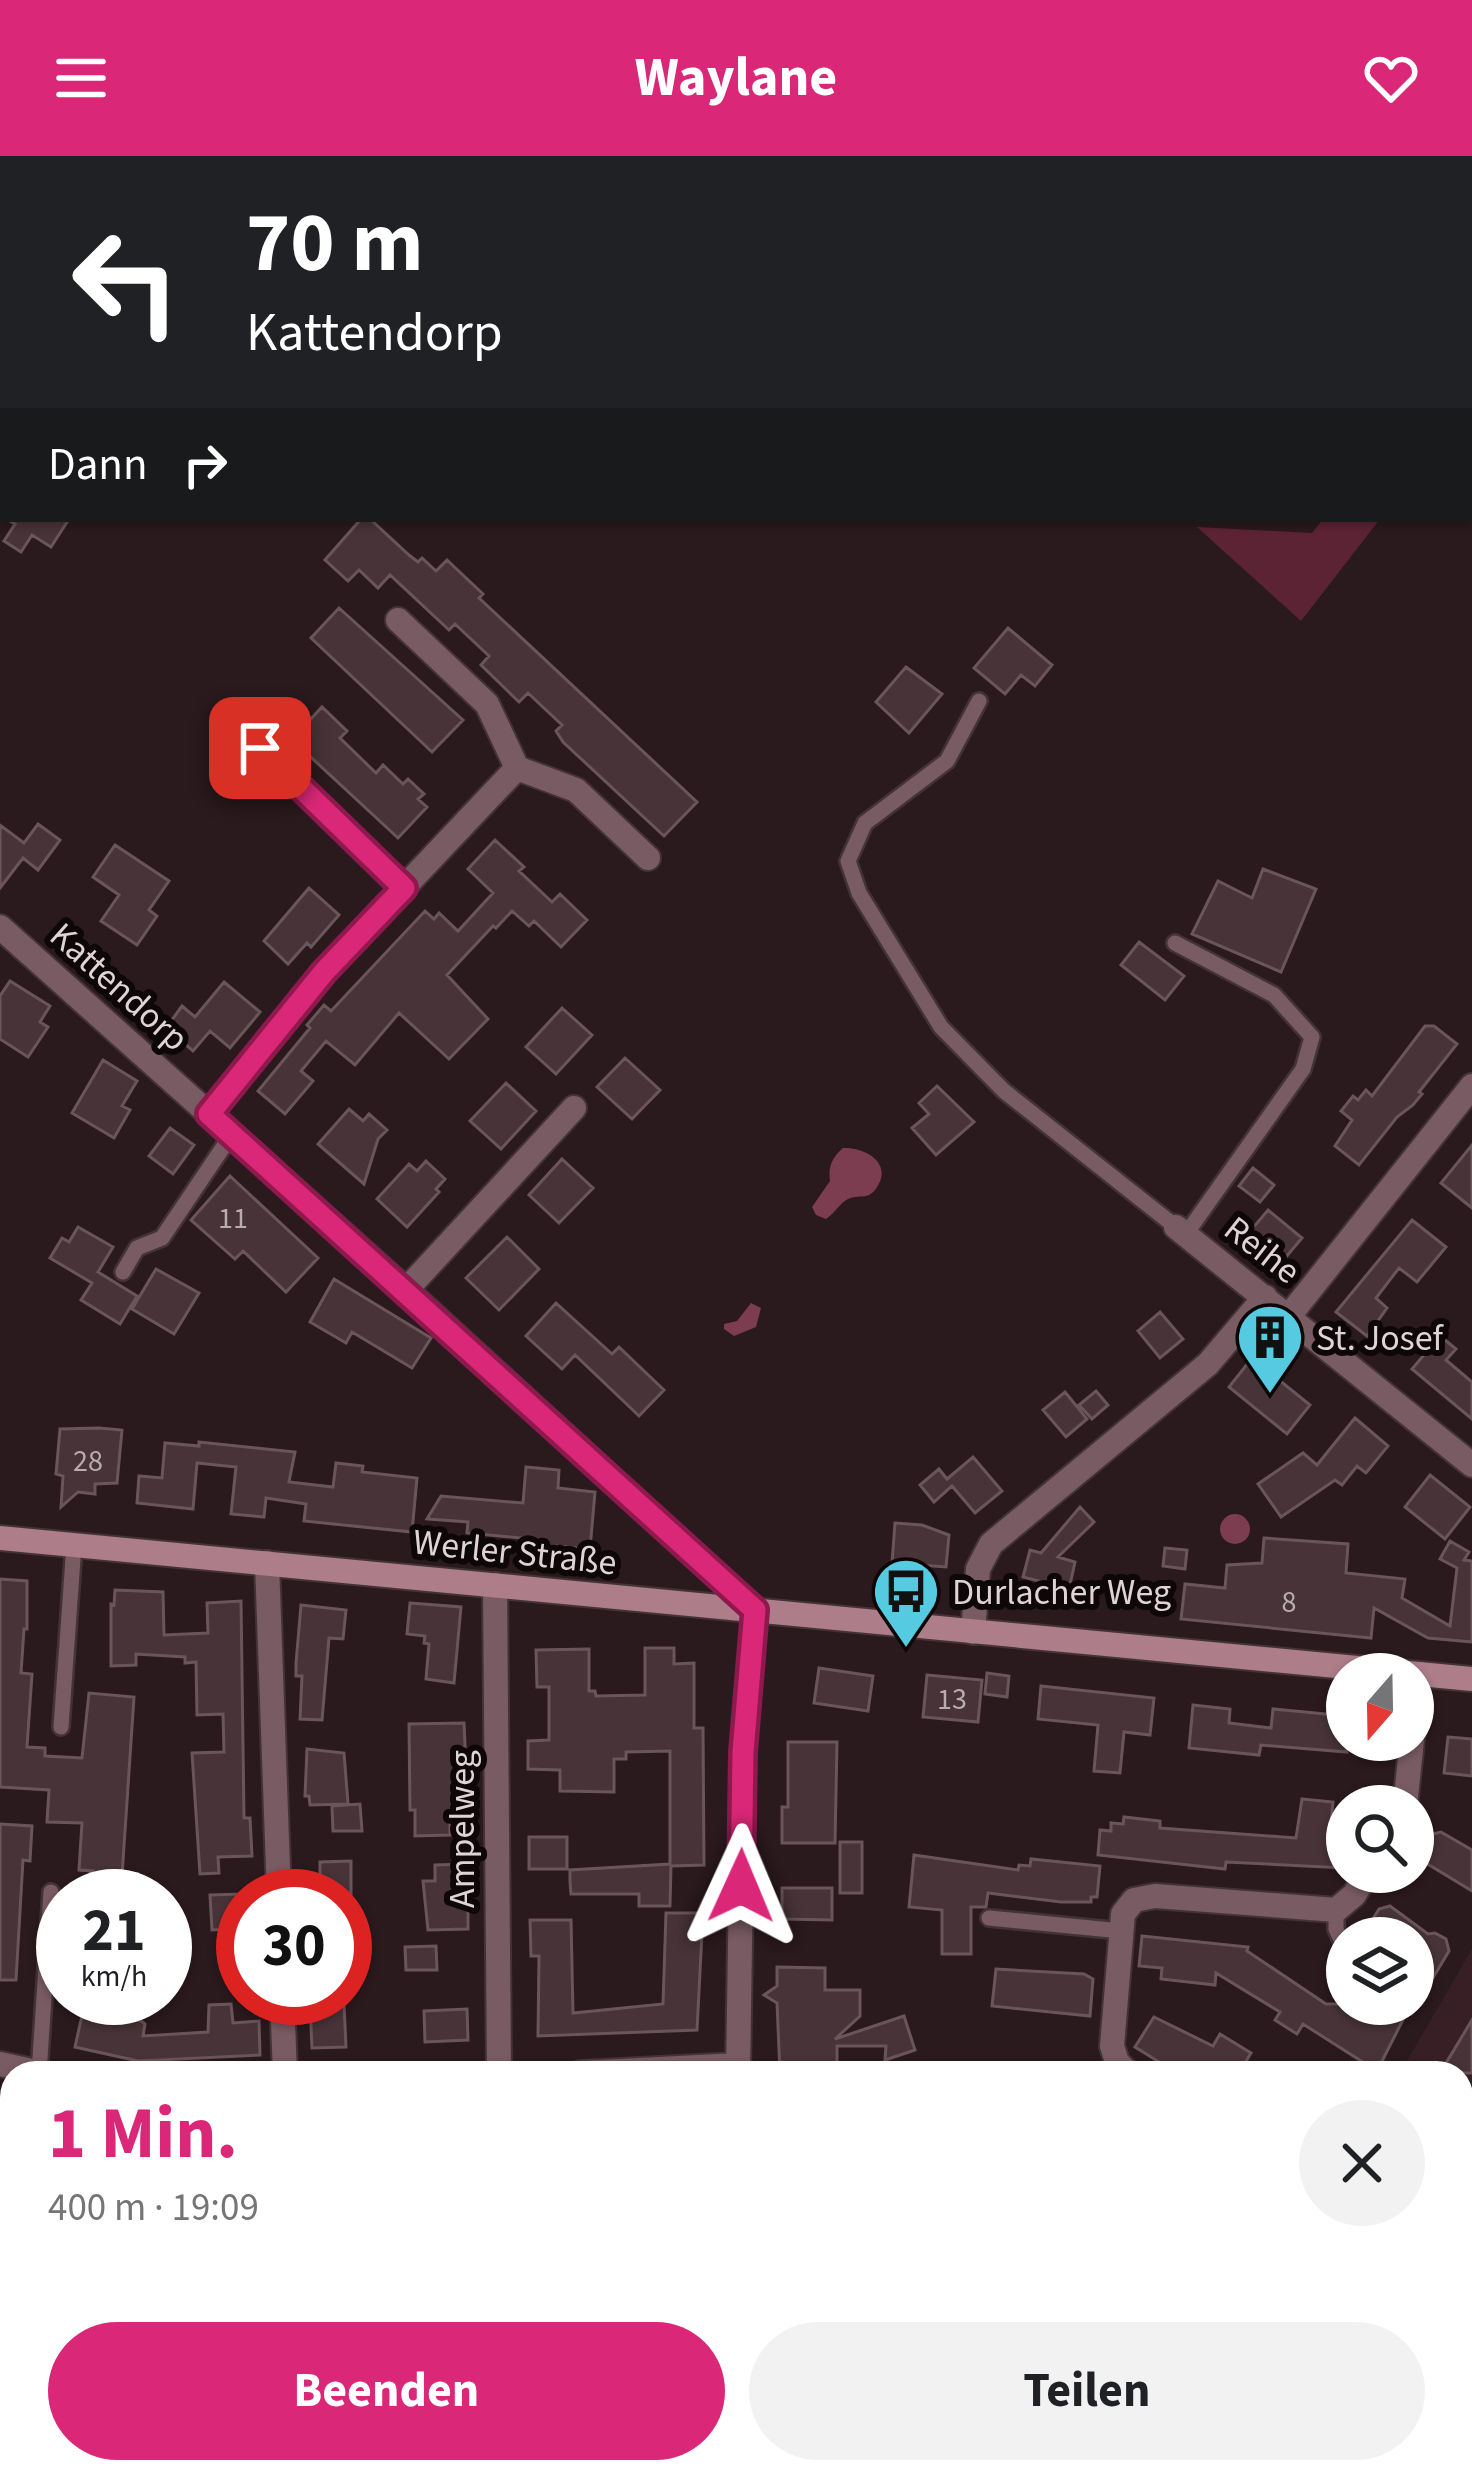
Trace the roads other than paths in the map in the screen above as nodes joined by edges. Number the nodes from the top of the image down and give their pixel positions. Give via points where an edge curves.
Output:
1 (398, 620) dead end
2 (979, 701) dead end
3 (260, 748) dead end
4 (517, 768) junction
5 (648, 858) dead end
6 (404, 888) junction
7 (0, 927) edge
8 (1175, 943) dead end
9 (1472, 1086) edge
10 (574, 1108) dead end
11 (209, 1114) junction
12 (232, 1134) junction
13 (1181, 1230) junction
14 (123, 1272) dead end
15 (406, 1290) junction
16 (1265, 1297) junction
17 (1288, 1316) junction
18 (1472, 1465) edge
19 (0, 1538) edge
20 (74, 1545) junction
21 (267, 1563) junction
22 (495, 1585) junction
23 (755, 1610) junction
24 (974, 1631) junction
25 (1326, 1665) edge
26 (1434, 1675) edge
27 (1472, 1679) edge
28 (61, 1727) dead end
29 (278, 1869) edge
30 (1355, 1893) edge
31 (1336, 1910) junction
32 (1336, 1917) edge
33 (989, 1918) dead end
34 (1121, 1931) junction
35 (43, 2025) edge
36 (283, 2025) edge
37 (41, 2061) edge
38 (285, 2061) edge
39 (499, 2061) edge
40 (738, 2061) edge
41 (1117, 2061) edge

1 - 4 street via 487,704
2 - 13 lane via 947,760 865,823 848,861 859,893 941,1028 1004,1091
3 - 6 street
4 - 5 street via 576,790
4 - 6 street
6 - 11 street
7 - 11 street, Kattendorp
8 - 13 lane via 1274,995 1312,1036 1303,1069
9 - 17 street
10 - 15 street
11 - 12 street, Kattendorp
12 - 14 lane via 162,1238 137,1248
12 - 15 street, Kattendorp
13 - 16 street, Reihe
15 - 23 street, Kattendorp
16 - 17 street, Reihe
16 - 24 street via 1208,1364 991,1544 978,1569
17 - 18 street, Reihe
19 - 20 main road, Werler Straße
20 - 21 main road, Werler Straße
20 - 28 lane
21 - 22 main road, Werler Straße
21 - 29 street
22 - 23 main road, Werler Straße
22 - 39 street, Ampelweg
23 - 24 main road, Werler Straße
23 - 40 street via 743,1752
24 - 25 main road, Werler Straße
26 - 27 main road, Werler Straße
30 - 31 street
31 - 32 lane
31 - 34 street via 1156,1896 1134,1900
33 - 34 lane
34 - 41 street
35 - 37 lane
36 - 38 street

